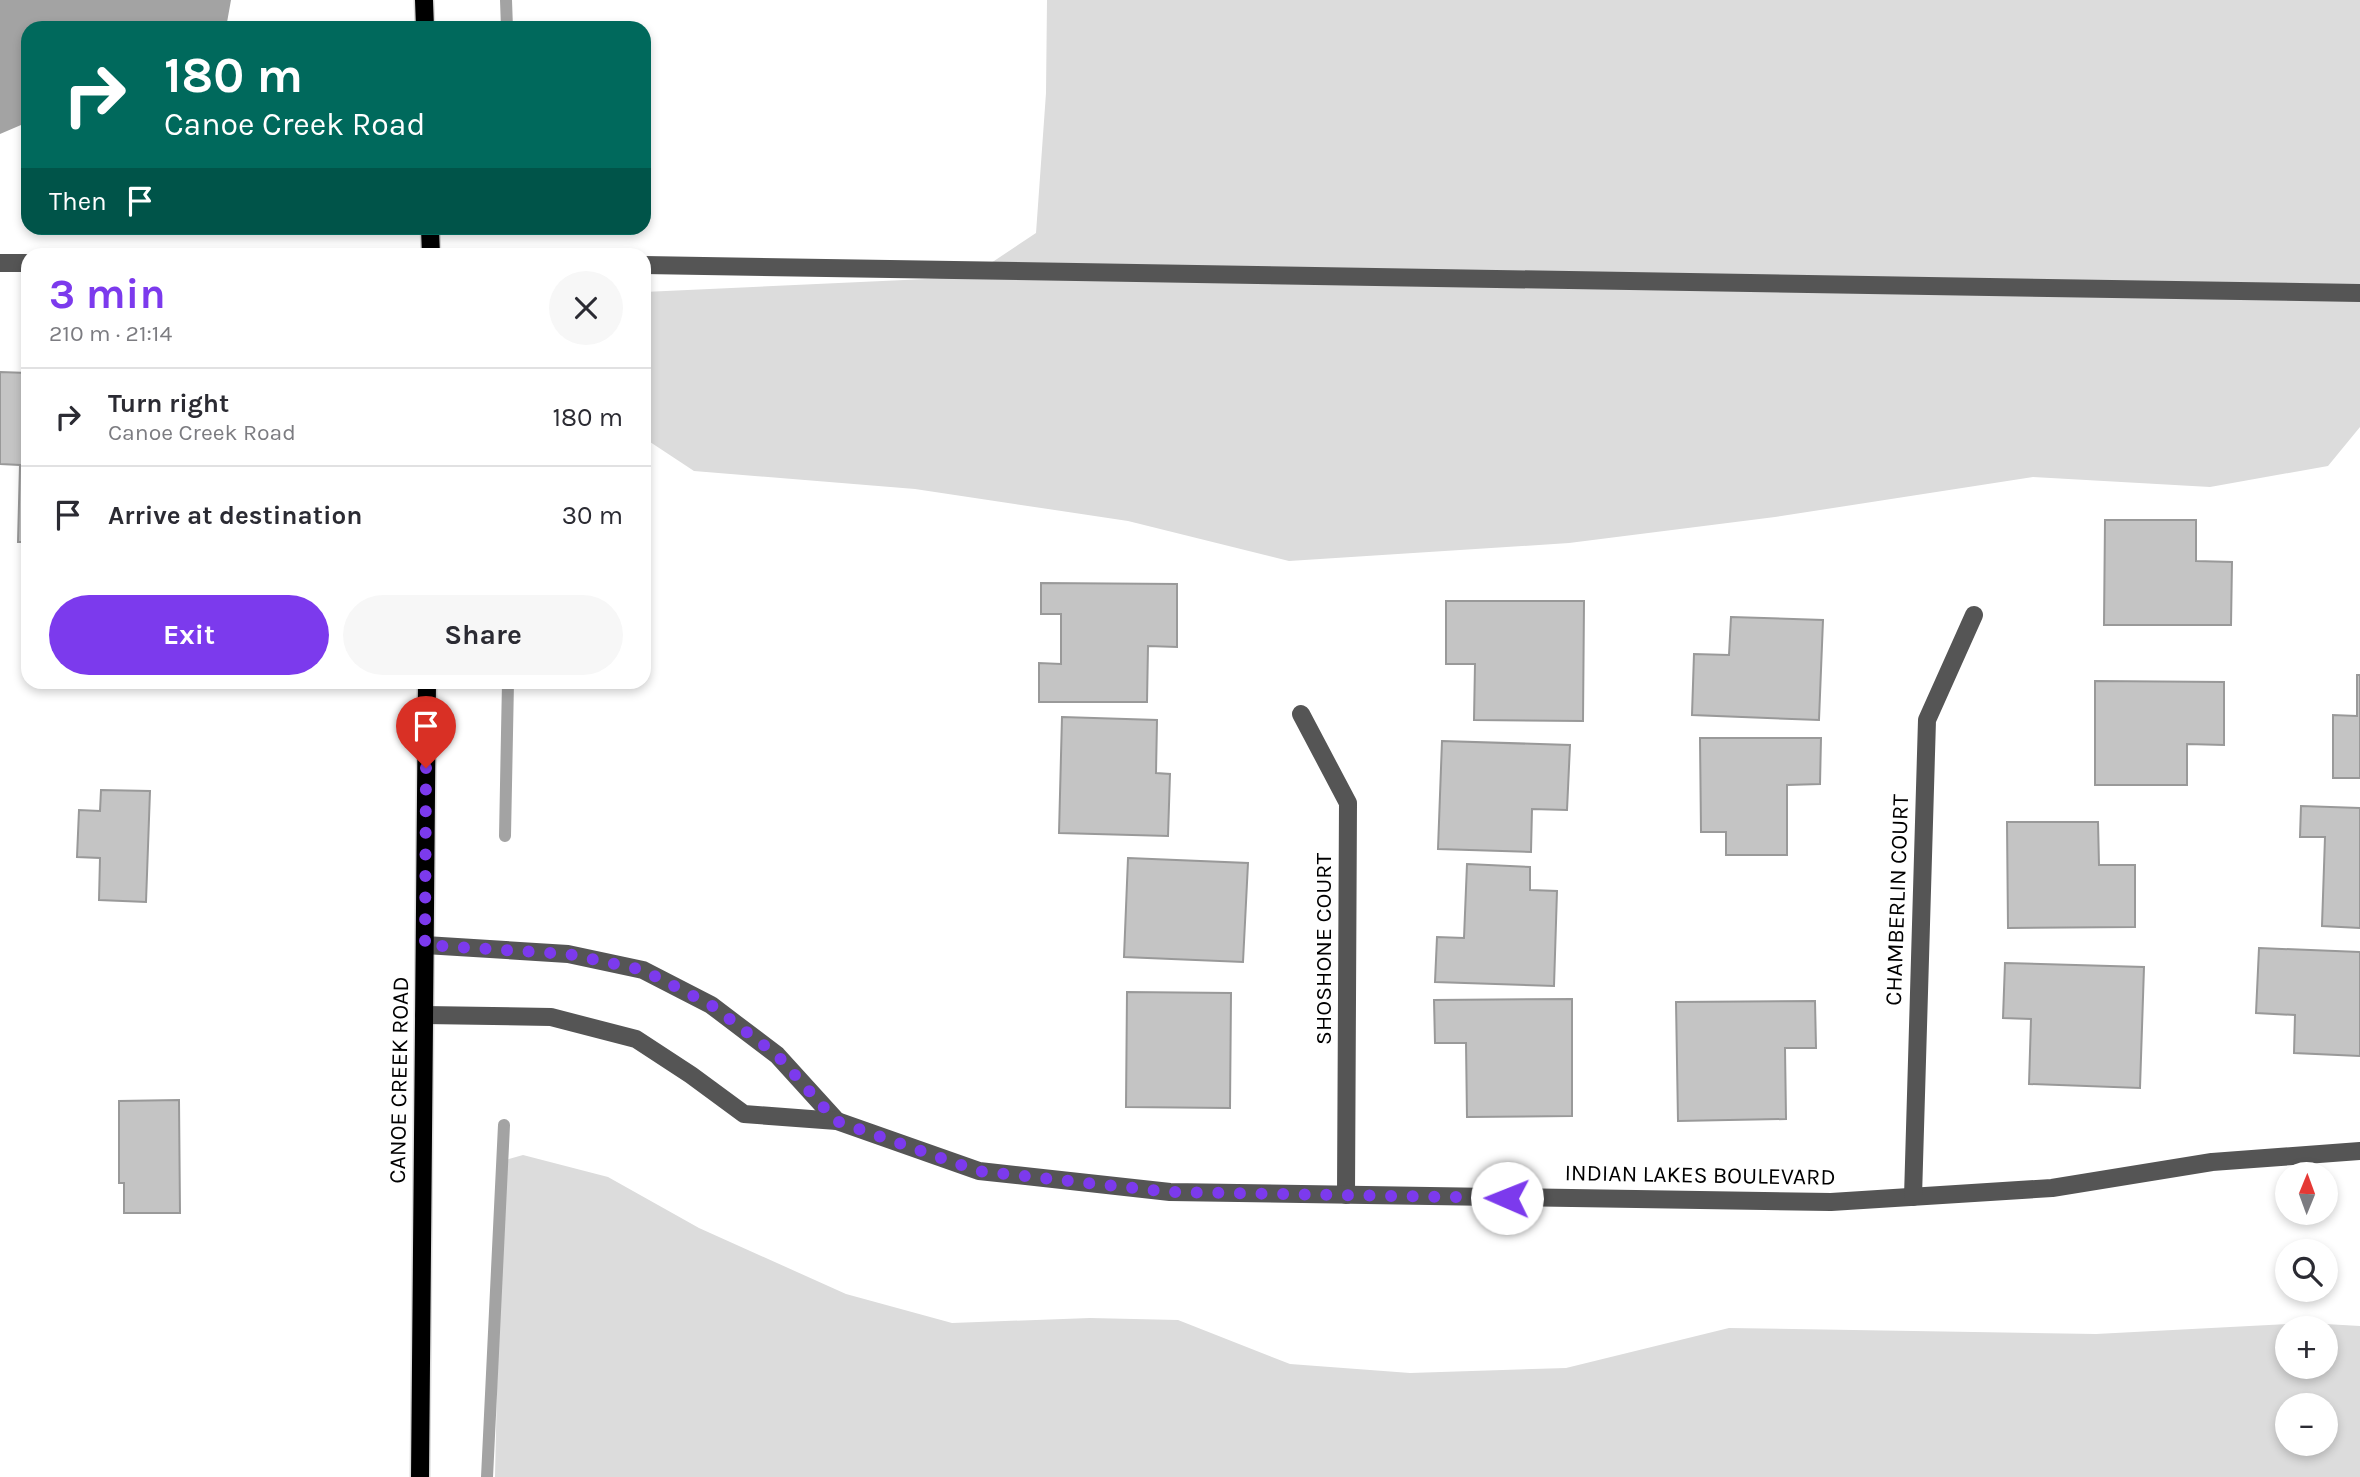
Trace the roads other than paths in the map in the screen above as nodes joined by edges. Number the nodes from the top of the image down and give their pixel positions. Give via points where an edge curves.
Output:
1 (424, 0) edge
2 (425, 21) edge
3 (0, 263) edge
4 (21, 263) edge
5 (651, 265) edge
6 (2360, 293) edge
7 (1974, 615) dead end
8 (427, 689) edge
9 (1301, 714) dead end
10 (425, 945) junction
11 (424, 1015) junction
12 (836, 1121) junction
13 (2360, 1152) edge
14 (1346, 1195) junction
15 (1913, 1197) junction
16 (420, 1477) edge

1 - 2 main road
3 - 4 street
5 - 6 street
7 - 15 street, CHAMBERLIN COURT via 1927,720
8 - 10 main road, CANOE CREEK ROAD
9 - 14 street, SHOSHONE COURT via 1348,803
10 - 11 main road, CANOE CREEK ROAD
10 - 12 street, INDIAN LAKES BOULEVARD via 568,954 643,970 711,1005 777,1055
11 - 12 street, INDIAN LAKES BOULEVARD via 551,1017 636,1039 744,1114
11 - 16 main road, CANOE CREEK ROAD
12 - 14 street, INDIAN LAKES BOULEVARD via 978,1171 1170,1192
13 - 15 street, INDIAN LAKES BOULEVARD via 2212,1162 2052,1188
14 - 15 street, INDIAN LAKES BOULEVARD via 1831,1202

